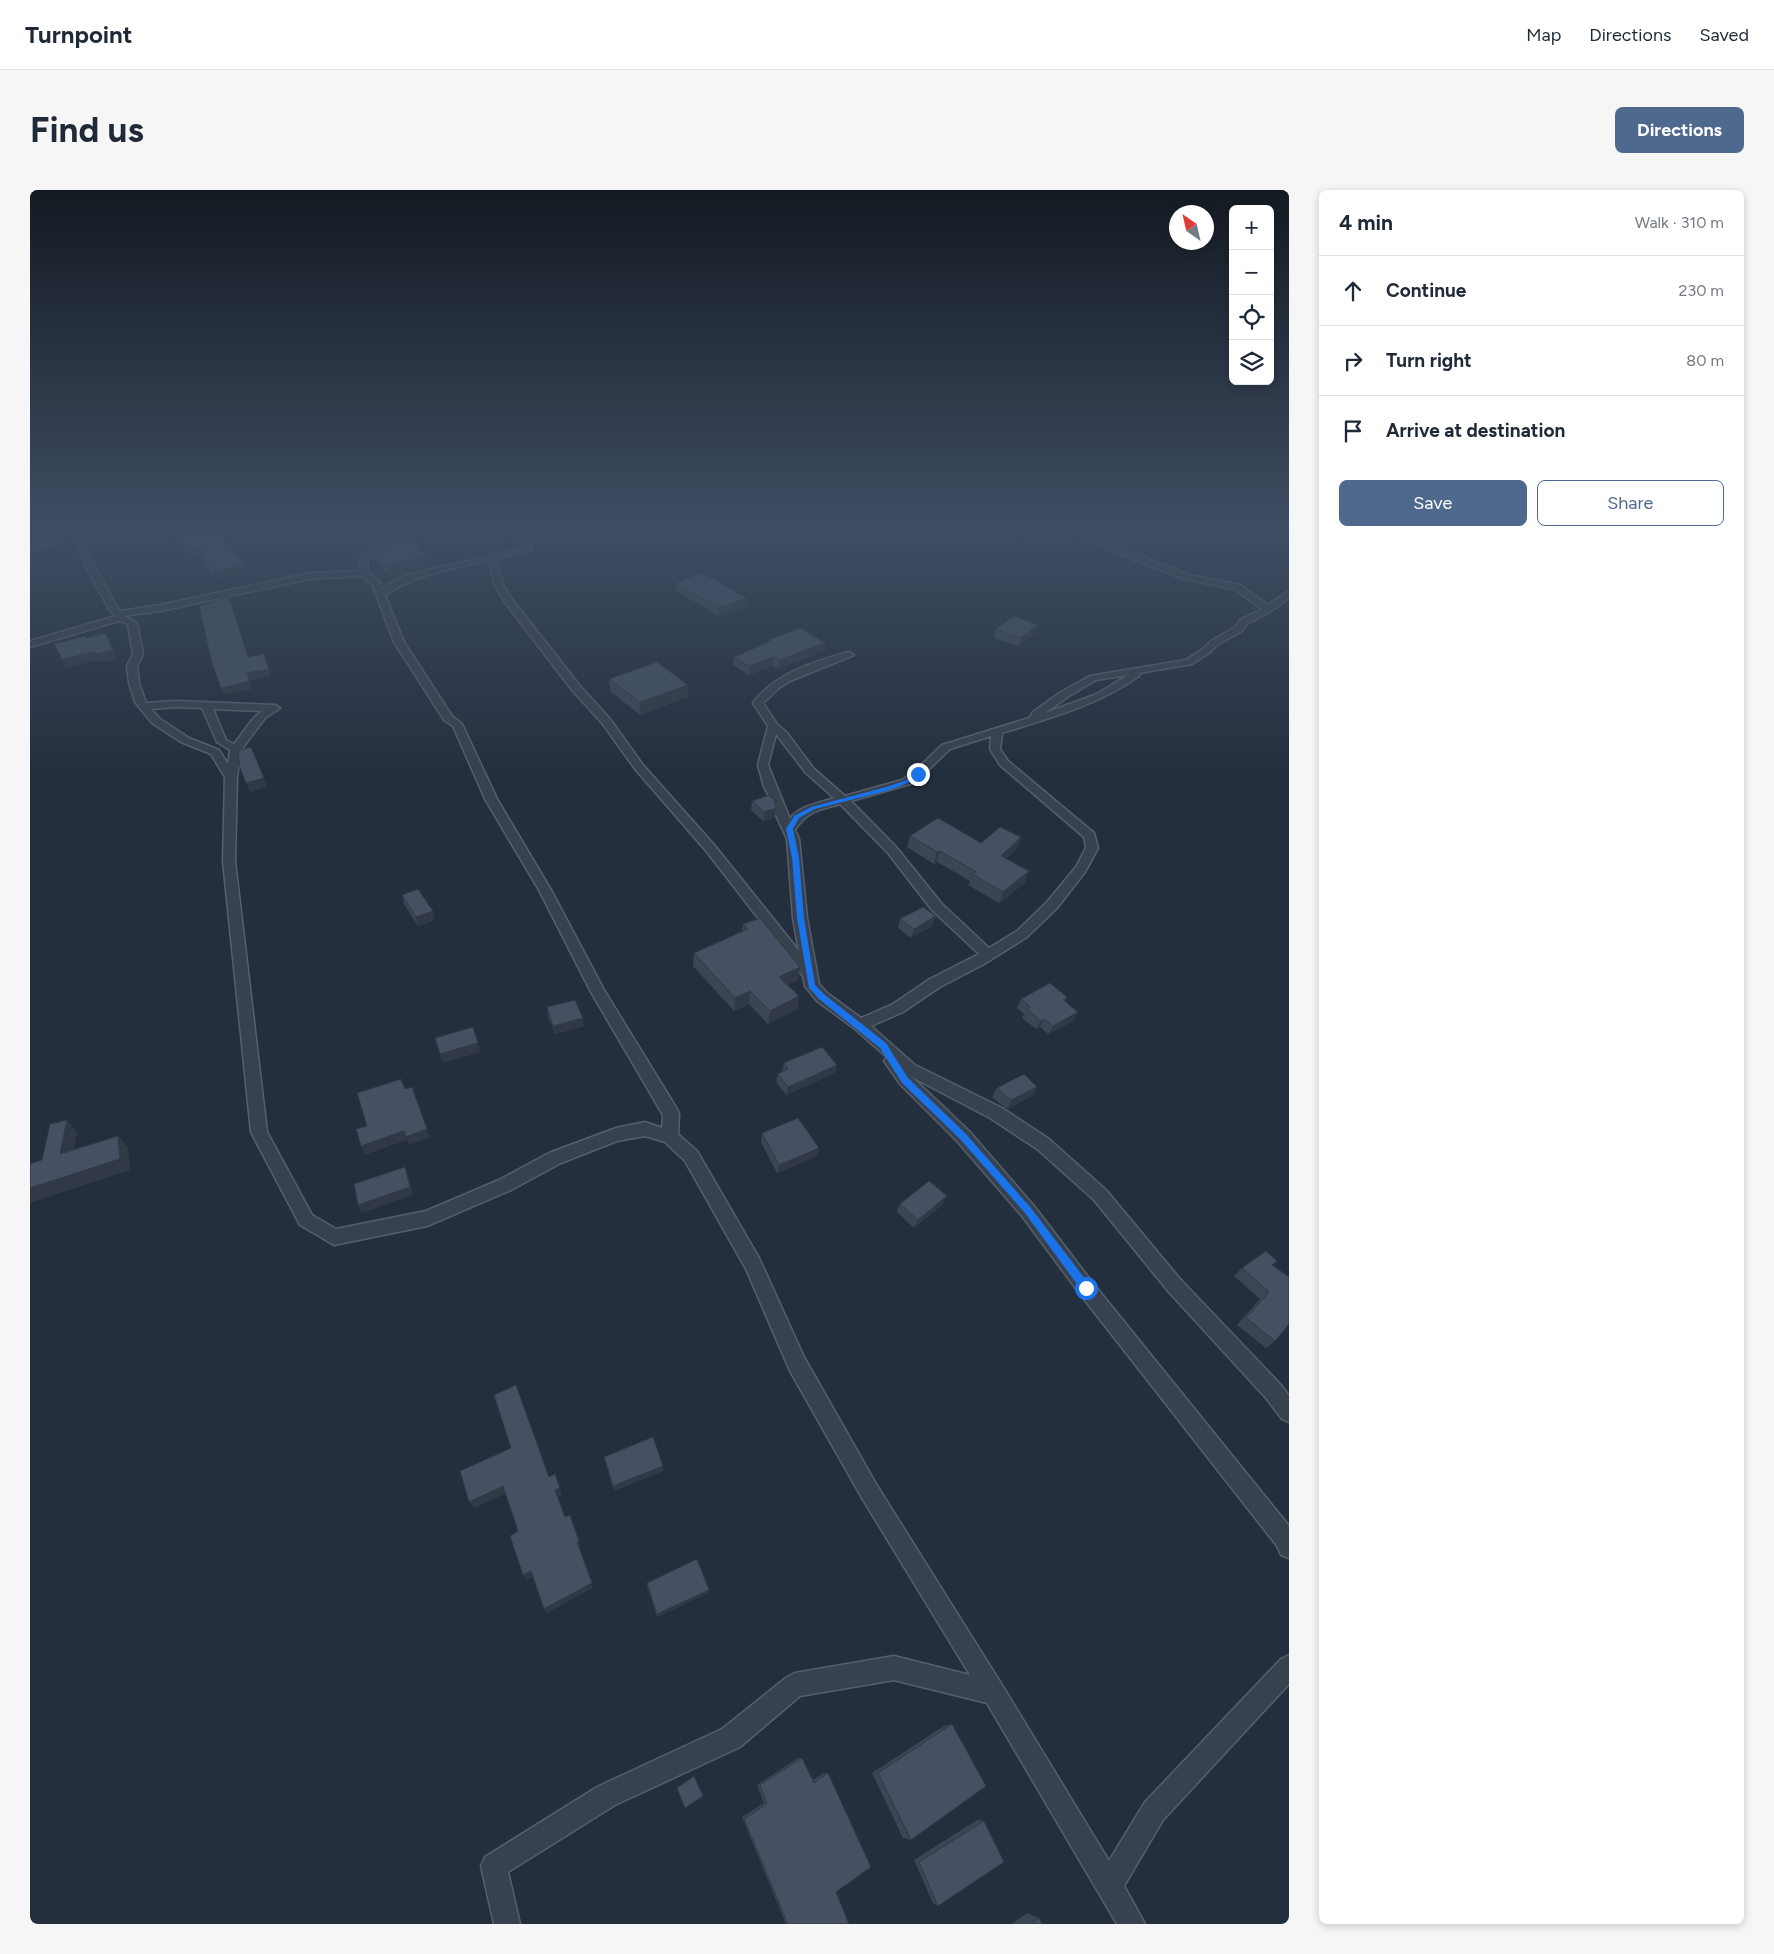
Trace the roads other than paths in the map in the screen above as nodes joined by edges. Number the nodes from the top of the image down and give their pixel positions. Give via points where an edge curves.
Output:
1 (113, 609) edge
2 (155, 609) edge
3 (386, 609) edge
4 (514, 609) edge
5 (1268, 609) edge
6 (120, 616) junction
7 (30, 644) edge
8 (850, 655) dead end
9 (1140, 671) junction
10 (206, 705) junction
11 (143, 706) junction
12 (1034, 720) junction
13 (774, 726) junction
14 (997, 731) junction
15 (236, 749) junction
16 (231, 777) junction
17 (844, 801) junction
18 (790, 829) junction
19 (988, 955) junction
20 (808, 972) junction
21 (860, 1025) junction
22 (883, 1046) junction
23 (670, 1137) junction
24 (1289, 1412) edge
25 (1289, 1547) edge
26 (1289, 1668) edge
27 (994, 1693) junction
28 (1109, 1887) junction
29 (507, 1924) edge
30 (1132, 1924) edge

1 - 6 street
2 - 6 street
3 - 23 street via 398,642 448,718 457,724 491,799 546,890 598,992 671,1114
4 - 20 street via 606,721 639,768 711,849
5 - 9 street via 1243,622 1239,629 1189,662
6 - 7 street
6 - 11 street via 132,623 138,654 132,666 134,683
8 - 13 street via 777,683 763,694 758,703
9 - 12 street via 1117,688 1087,703
9 - 12 street via 1093,678 1037,714
10 - 11 street
10 - 15 street via 222,742
10 - 15 street via 275,708 261,716
11 - 16 street via 156,721 185,740 215,752
12 - 14 street
13 - 17 street via 810,771
13 - 18 street via 763,765
14 - 17 street via 946,746 906,782
14 - 19 street via 995,749 1004,763 1090,836 1092,848 1081,869 1052,905 1022,934
15 - 16 street
16 - 23 street via 229,861 259,1132 306,1220 334,1237 427,1218 505,1185 555,1158 616,1135 645,1129
17 - 18 street via 813,808 797,817
17 - 19 street via 892,850 937,907
18 - 20 street
19 - 21 street via 935,983 898,1008
20 - 21 street via 812,986
21 - 22 street
22 - 24 street via 910,1069 996,1113 1043,1144 1094,1189 1174,1285
22 - 25 street via 905,1080 963,1136 1028,1210
23 - 27 street via 691,1156 753,1264 797,1364 868,1492
26 - 28 street via 1154,1811
27 - 28 street
27 - 29 street via 894,1668 795,1685 731,1738 606,1796 494,1866
28 - 30 street

